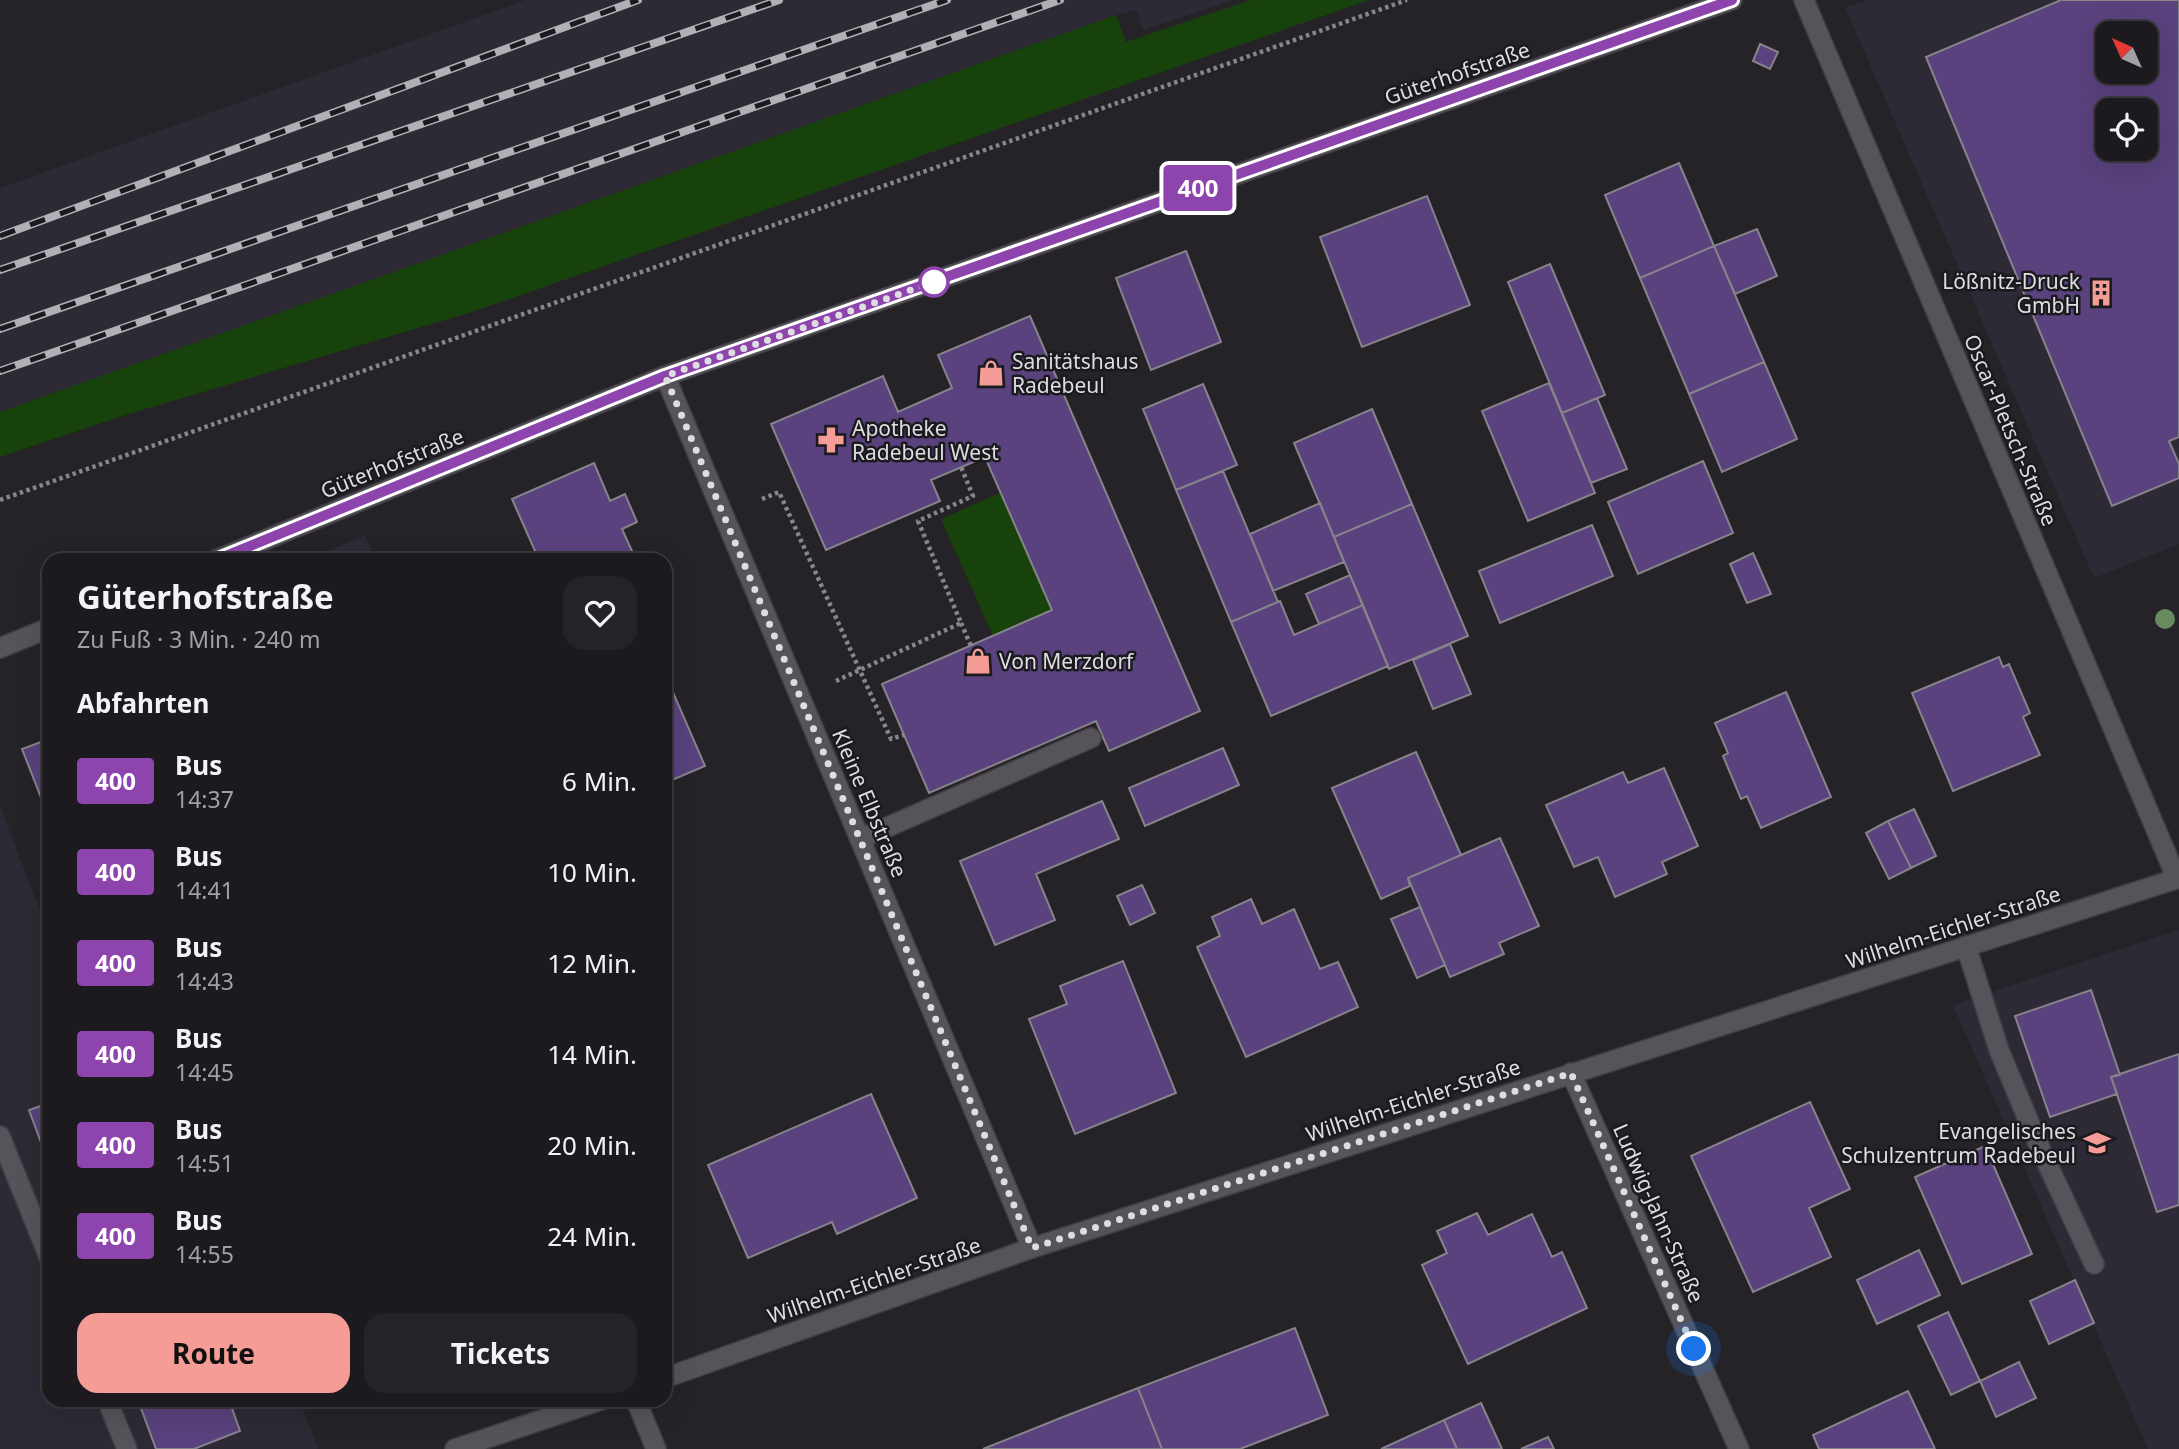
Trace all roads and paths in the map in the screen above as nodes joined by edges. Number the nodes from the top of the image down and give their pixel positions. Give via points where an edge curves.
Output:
1 (1407, 0) edge
2 (1732, 0) edge
3 (1804, 0) edge
4 (665, 376) junction
5 (961, 467) dead end
6 (0, 500) edge
7 (724, 515) junction
8 (233, 553) edge
9 (961, 624) junction
10 (42, 631) edge
11 (971, 646) dead end
12 (0, 648) edge
13 (859, 669) junction
14 (838, 680) dead end
15 (904, 735) dead end
16 (1091, 737) dead end
17 (860, 839) junction
18 (2178, 878) edge
19 (1966, 946) junction
20 (1571, 1073) junction
21 (0, 1136) edge
22 (42, 1240) edge
23 (1032, 1248) junction
24 (2094, 1264) dead end
25 (672, 1376) edge
26 (110, 1407) edge
27 (580, 1407) edge
28 (639, 1407) edge
29 (127, 1449) edge
30 (455, 1449) edge
31 (656, 1449) edge
32 (1739, 1449) edge

1 - 6 path
2 - 4 street, Güterhofstraße
3 - 18 street, Oscar-Pletsch-Straße
4 - 7 street, Kleine Elbstraße
4 - 8 street, Güterhofstraße
5 - 9 path via 973,496 918,522
7 - 13 path via 779,492
7 - 17 street, Kleine Elbstraße
9 - 11 path
9 - 13 path
10 - 12 street
13 - 14 path
13 - 15 path via 891,739
16 - 17 street
17 - 23 street, Kleine Elbstraße
18 - 19 street, Wilhelm-Eichler-Straße
19 - 20 street, Wilhelm-Eichler-Straße
19 - 24 street via 1999,1050
20 - 23 street, Wilhelm-Eichler-Straße
20 - 32 street, Ludwig-Jahn-Straße
21 - 22 street
23 - 25 street, Wilhelm-Eichler-Straße
26 - 29 street
27 - 30 street
28 - 31 street

